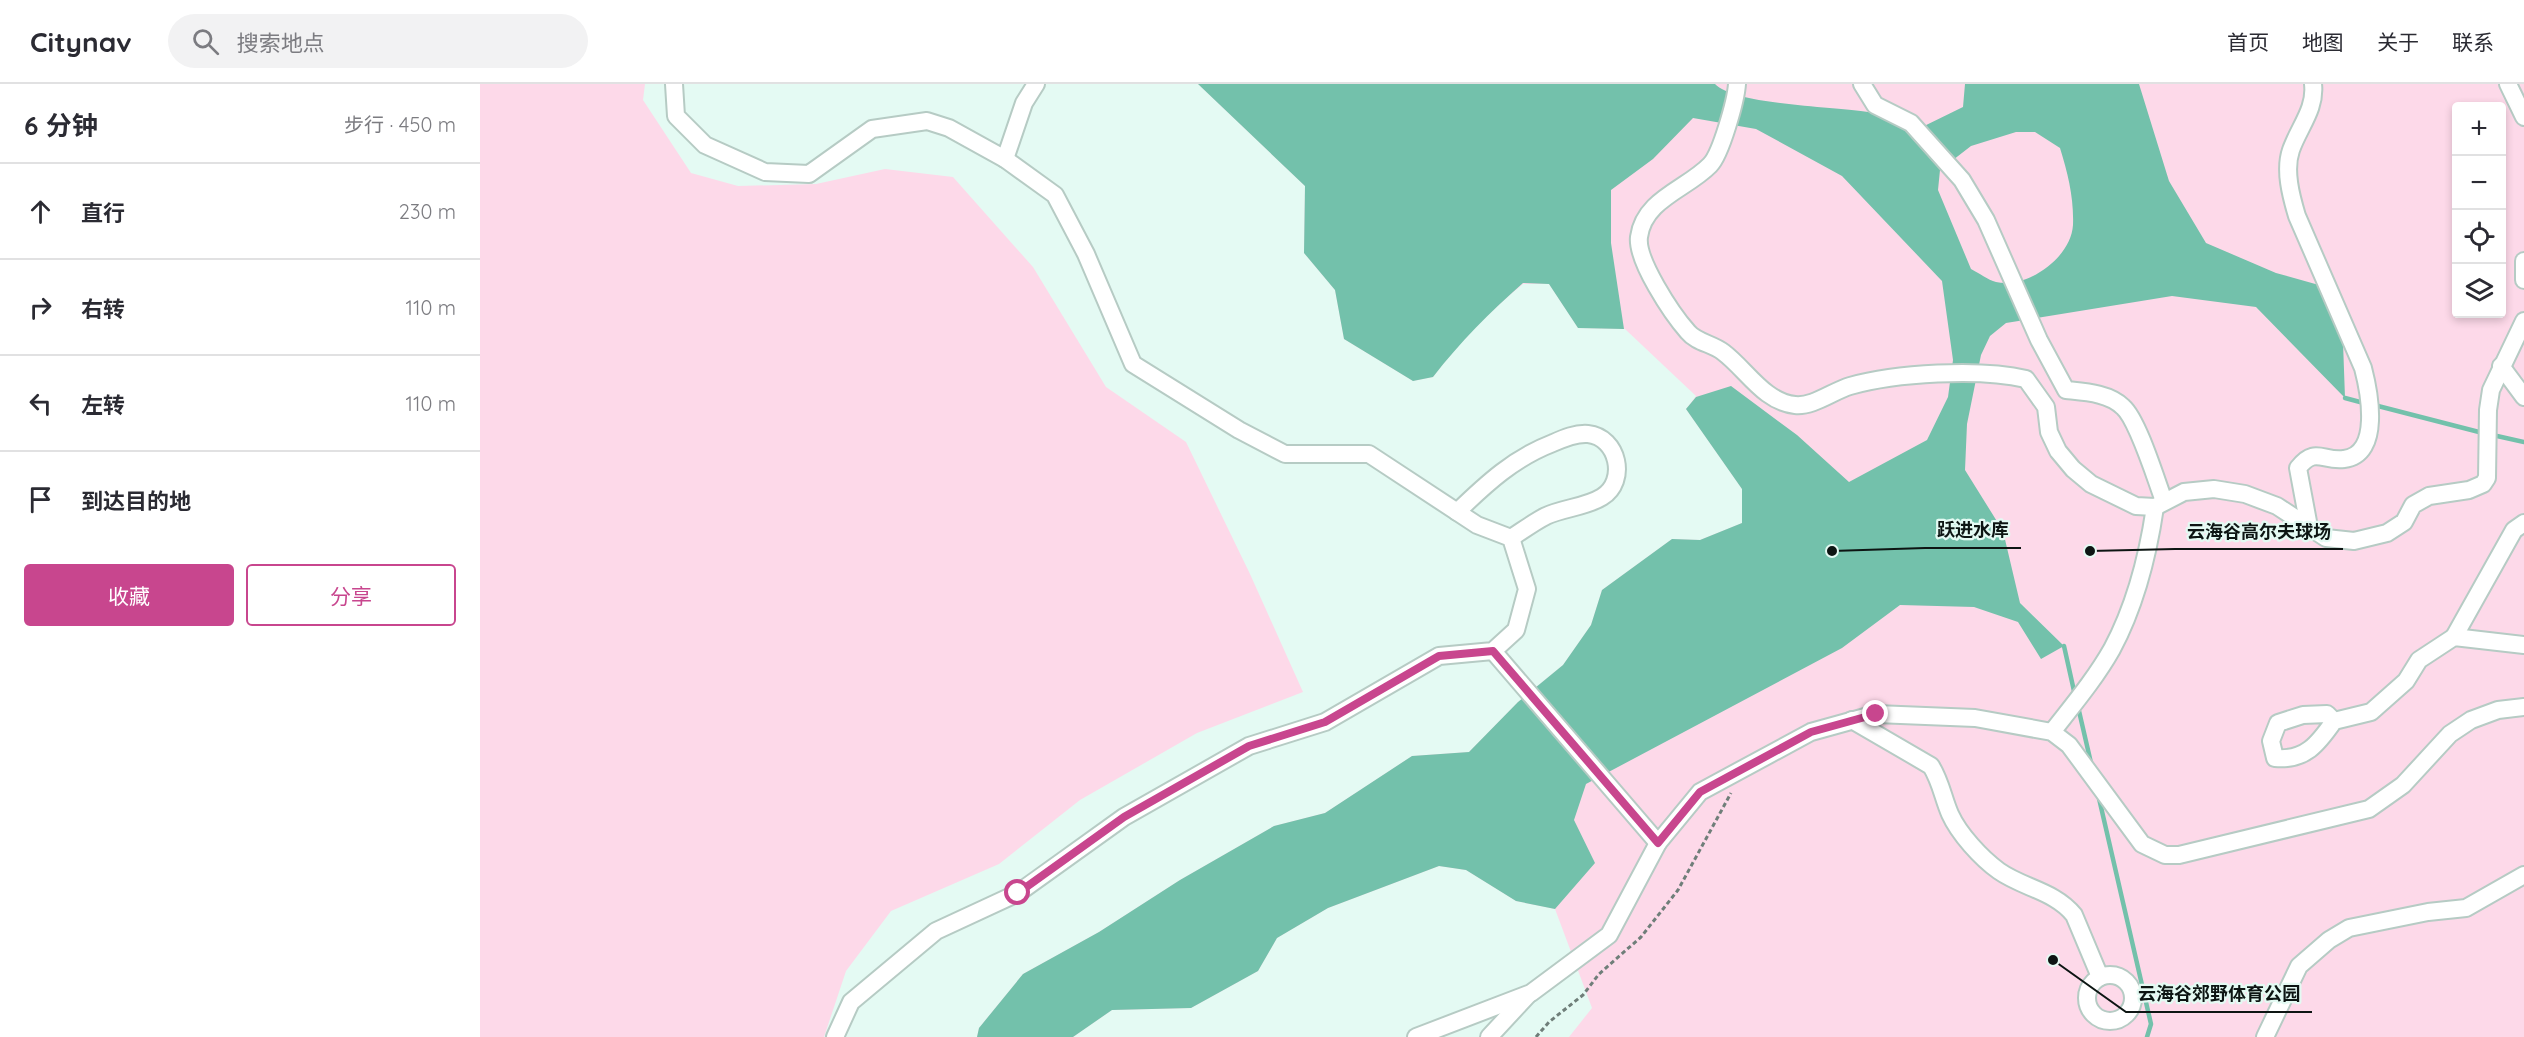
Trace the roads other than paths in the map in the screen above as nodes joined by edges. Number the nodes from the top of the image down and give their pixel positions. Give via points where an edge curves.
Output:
1 (675, 84) edge
2 (1036, 84) edge
3 (1862, 84) edge
4 (2313, 84) edge
5 (2508, 84) edge
6 (1736, 87) edge
7 (2524, 117) edge
8 (1005, 159) junction
9 (2524, 261) edge
10 (2524, 280) edge
11 (2524, 321) edge
12 (2501, 366) junction
13 (2524, 397) edge
14 (2159, 504) junction
15 (1457, 512) junction
16 (2524, 524) edge
17 (2309, 527) junction
18 (1511, 538) junction
19 (2454, 637) junction
20 (2524, 645) edge
21 (1493, 651) junction
22 (2524, 707) edge
23 (1852, 720) junction
24 (2334, 721) dead end
25 (2052, 732) junction
26 (1658, 843) junction
27 (2524, 875) edge
28 (2100, 977) dead end
29 (1531, 993) junction
30 (835, 1037) edge
31 (1416, 1037) edge
32 (1489, 1037) edge
33 (2265, 1037) edge

1 - 8 street via 676,116 705,145 765,172 809,174 872,129 927,121 949,128
2 - 8 street via 1024,103
3 - 14 street via 1875,105 1911,123 1962,180 1986,220 2039,340 2066,390 2098,393 2124,407 2138,433
4 - 17 street via 2311,109 2290,153 2290,194 2363,368 2370,434 2357,454 2344,459 2314,455 2298,468
5 - 7 street
6 - 14 street via 1713,163 1653,208 1639,235 1638,249 1647,270 1689,334 1722,351 1774,399 1796,406 1850,386 1922,375 2010,375 2026,379 2041,398 2058,451 2073,469 2091,484 2136,506
8 - 15 street via 1055,195 1086,254 1133,364 1285,454 1369,454
9 - 10 street
11 - 12 street
12 - 13 street
12 - 17 street via 2491,390 2487,478 2483,484 2429,496 2413,505 2404,522 2378,537 2354,541 2326,538
14 - 17 street via 2184,492 2214,489 2245,494 2277,506
14 - 25 street via 2134,595 2112,648
15 - 18 street via 1477,525
15 - 18 street via 1496,475 1528,453 1572,435 1590,434 1605,443 1618,464 1616,483 1603,497 1545,517
16 - 19 street via 2514,530
18 - 21 street via 1527,589 1516,630
19 - 20 street
19 - 24 street via 2419,660 2406,681 2370,712
21 - 26 street
21 - 30 street via 1439,656 1325,722 1249,746 1124,817 1018,893 936,931 851,1002
22 - 25 street via 2498,710 2471,720 2450,734 2403,785 2368,808 2180,855 2165,855 2142,844 2069,745
23 - 25 street via 1876,714 1975,718
23 - 26 street via 1811,732 1700,792
23 - 28 street via 1931,766 1957,826 1998,870 2068,907
26 - 29 street via 1609,935
27 - 33 street via 2466,908 2349,928 2329,940 2299,966
29 - 31 street
29 - 32 street

